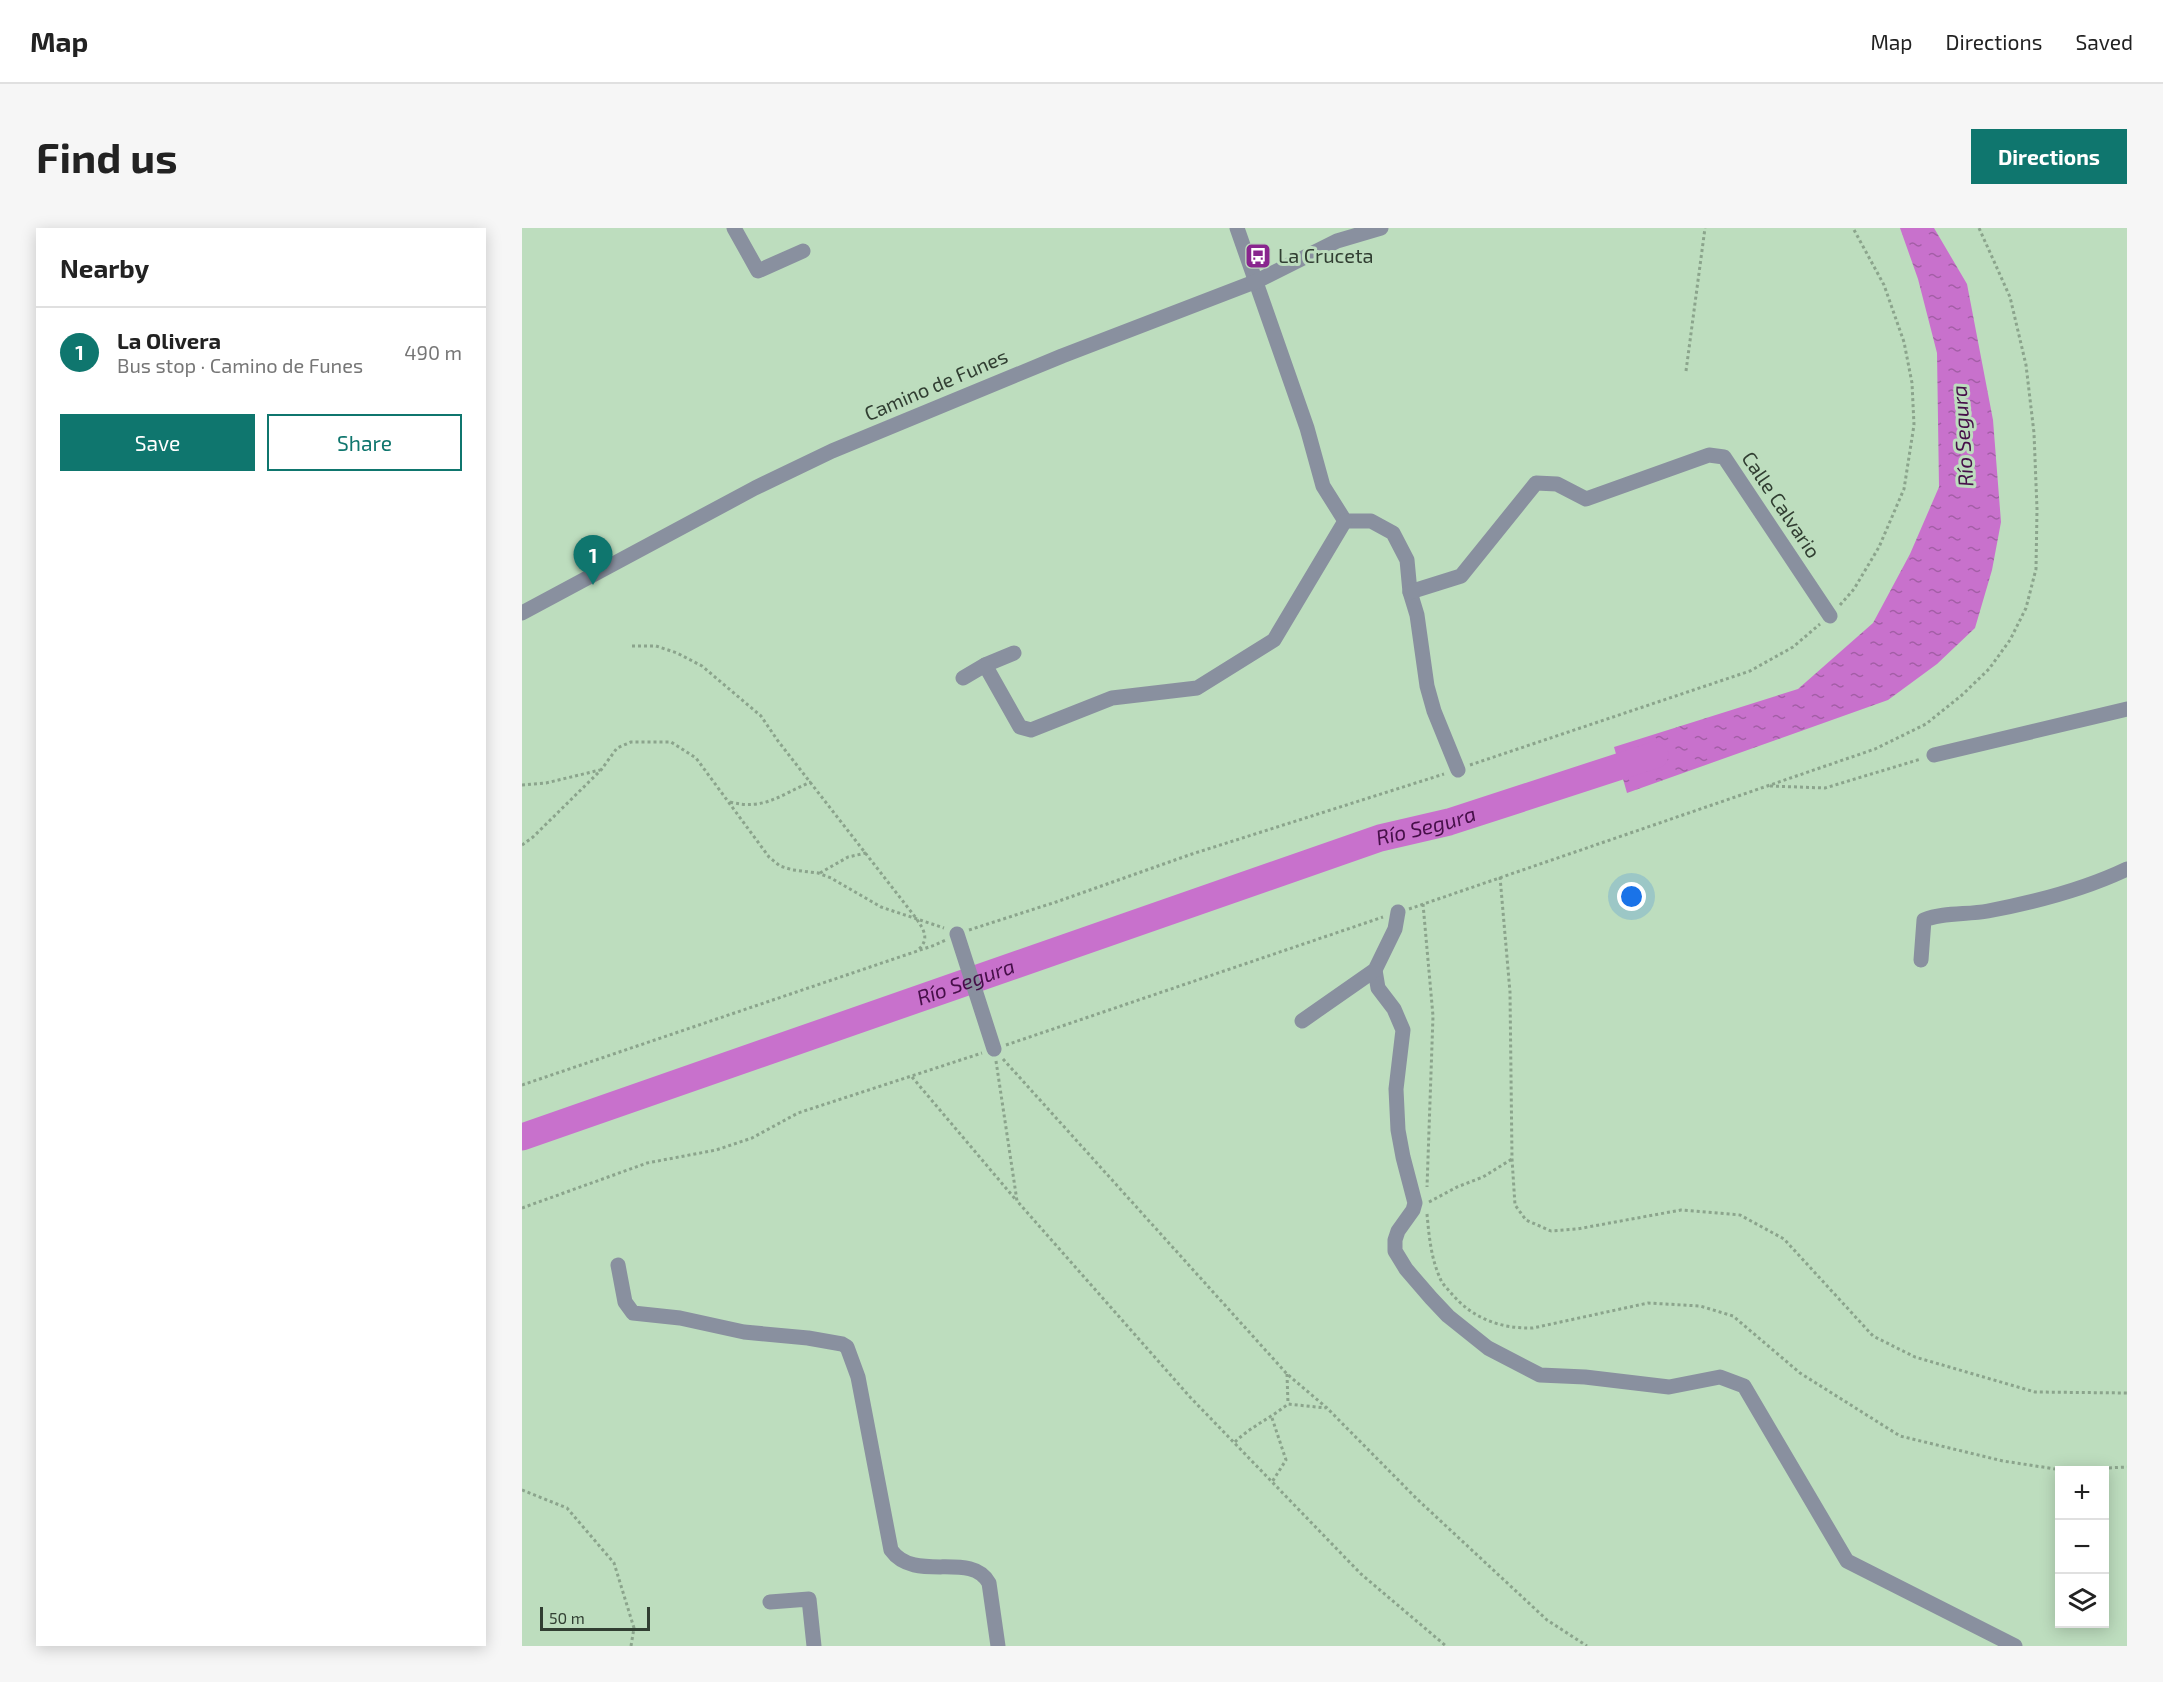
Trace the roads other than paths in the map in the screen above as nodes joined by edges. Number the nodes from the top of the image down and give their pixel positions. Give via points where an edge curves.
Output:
1 (734, 228) edge
2 (1237, 228) edge
3 (1381, 228) edge
4 (803, 251) dead end
5 (1257, 280) junction
6 (1345, 521) junction
7 (1410, 591) junction
8 (522, 613) edge
9 (1830, 616) road end
10 (1014, 653) dead end
11 (985, 665) junction
12 (963, 678) dead end
13 (2127, 709) edge
14 (1934, 755) road end
15 (1458, 770) road end
16 (2127, 869) edge
17 (1398, 912) road end
18 (957, 934) road end
19 (1921, 960) dead end
20 (1376, 970) junction
21 (1302, 1021) dead end
22 (994, 1049) road end
23 (618, 1265) dead end
24 (770, 1602) dead end
25 (814, 1646) edge
26 (998, 1646) edge
27 (2015, 1646) edge

1 - 4 street via 758,271
2 - 5 street
3 - 5 street, Camino de Funes via 1337,241
5 - 6 street via 1323,486
5 - 8 street, Camino de Funes via 832,451
6 - 7 street via 1371,521 1393,533 1407,560
6 - 11 street via 1274,640 1197,688 1112,698 1031,730 1020,727
7 - 9 street, Calle Calvario via 1461,576 1536,483 1557,484 1586,499 1709,455 1724,458
7 - 15 street via 1427,686
10 - 11 street
11 - 12 street
13 - 14 street
16 - 19 street via 2037,902 1924,920
17 - 20 street via 1395,929
18 - 22 street
20 - 21 street
20 - 27 street via 1378,988 1394,1009 1403,1030 1397,1108 1403,1157 1415,1203 1420,1207 1398,1231 1395,1251 1442,1310 1488,1348 1540,1374 1669,1387 1720,1377 1744,1386 1847,1561
23 - 26 street via 625,1302 633,1313 847,1347 858,1377 891,1550 914,1566 968,1569 984,1576
24 - 25 street via 809,1599

